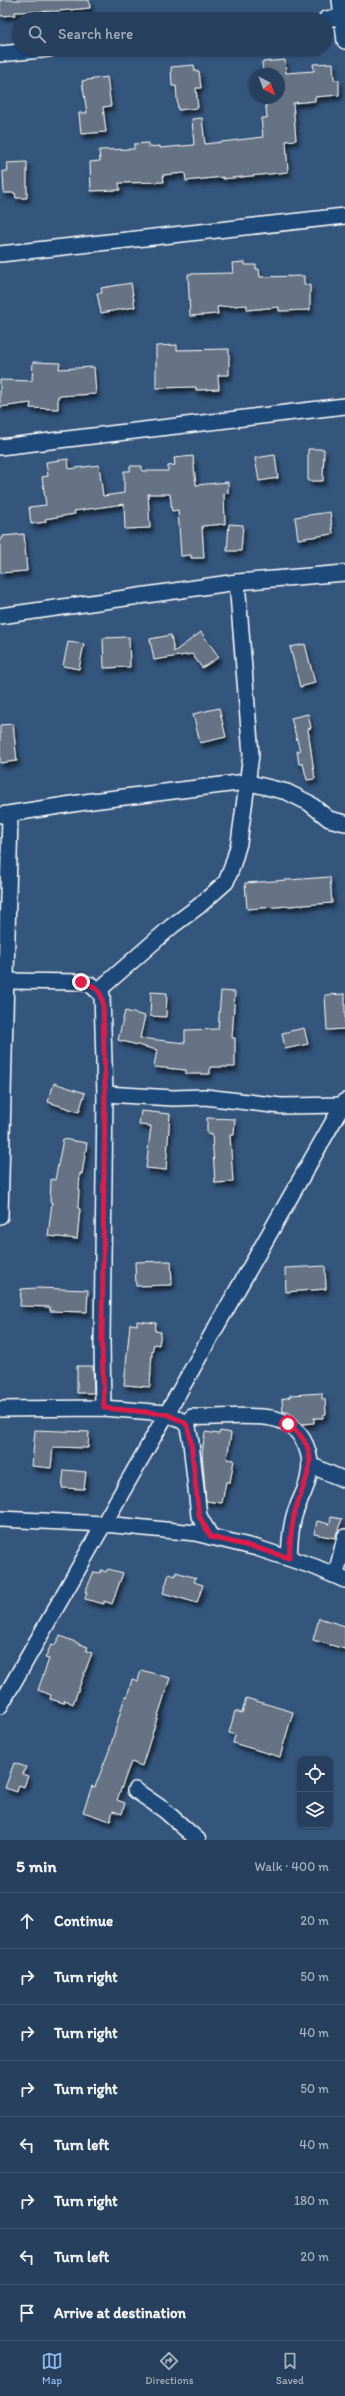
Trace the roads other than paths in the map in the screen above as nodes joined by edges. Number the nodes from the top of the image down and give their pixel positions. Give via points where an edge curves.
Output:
1 (340, 0) edge
2 (342, 17) junction
3 (333, 18) edge
4 (345, 41) edge
5 (12, 53) edge
6 (0, 54) edge
7 (345, 216) edge
8 (0, 254) edge
9 (345, 406) edge
10 (0, 447) edge
11 (345, 573) edge
12 (237, 582) junction
13 (0, 616) edge
14 (246, 782) junction
15 (5, 815) edge
16 (345, 823) edge
17 (7, 981) junction
18 (99, 990) junction
19 (2, 1070) edge
20 (105, 1094) junction
21 (344, 1104) edge
22 (0, 1216) edge
23 (104, 1408) junction
24 (0, 1409) edge
25 (166, 1414) junction
26 (192, 1417) dead end
27 (310, 1465) junction
28 (345, 1480) edge
29 (0, 1519) edge
30 (105, 1524) junction
31 (211, 1537) junction
32 (345, 1538) edge
33 (289, 1558) junction
34 (340, 1578) edge
35 (0, 1706) edge
36 (135, 1790) dead end
37 (198, 1840) edge

1 - 2 street
2 - 3 street
2 - 4 street
5 - 6 street
7 - 8 street
9 - 10 street
11 - 12 street
12 - 13 street
12 - 14 street via 251,755
14 - 15 street via 92,800
14 - 16 street via 287,792 309,803 329,819
14 - 18 street via 239,843 226,882
15 - 17 street
17 - 18 street via 81,982
17 - 19 street
18 - 20 street via 103,1003
19 - 22 street
20 - 21 street via 205,1097 280,1106
20 - 23 street via 102,1343
21 - 25 street
23 - 24 street
23 - 25 street
25 - 30 street
25 - 31 street via 184,1422 188,1427 199,1516
26 - 27 street via 272,1418 288,1424 306,1443
27 - 28 street
27 - 33 street via 308,1479 294,1514
29 - 30 street
30 - 31 street
30 - 35 street
31 - 33 street
32 - 34 street
33 - 34 street
36 - 37 street via 164,1810

